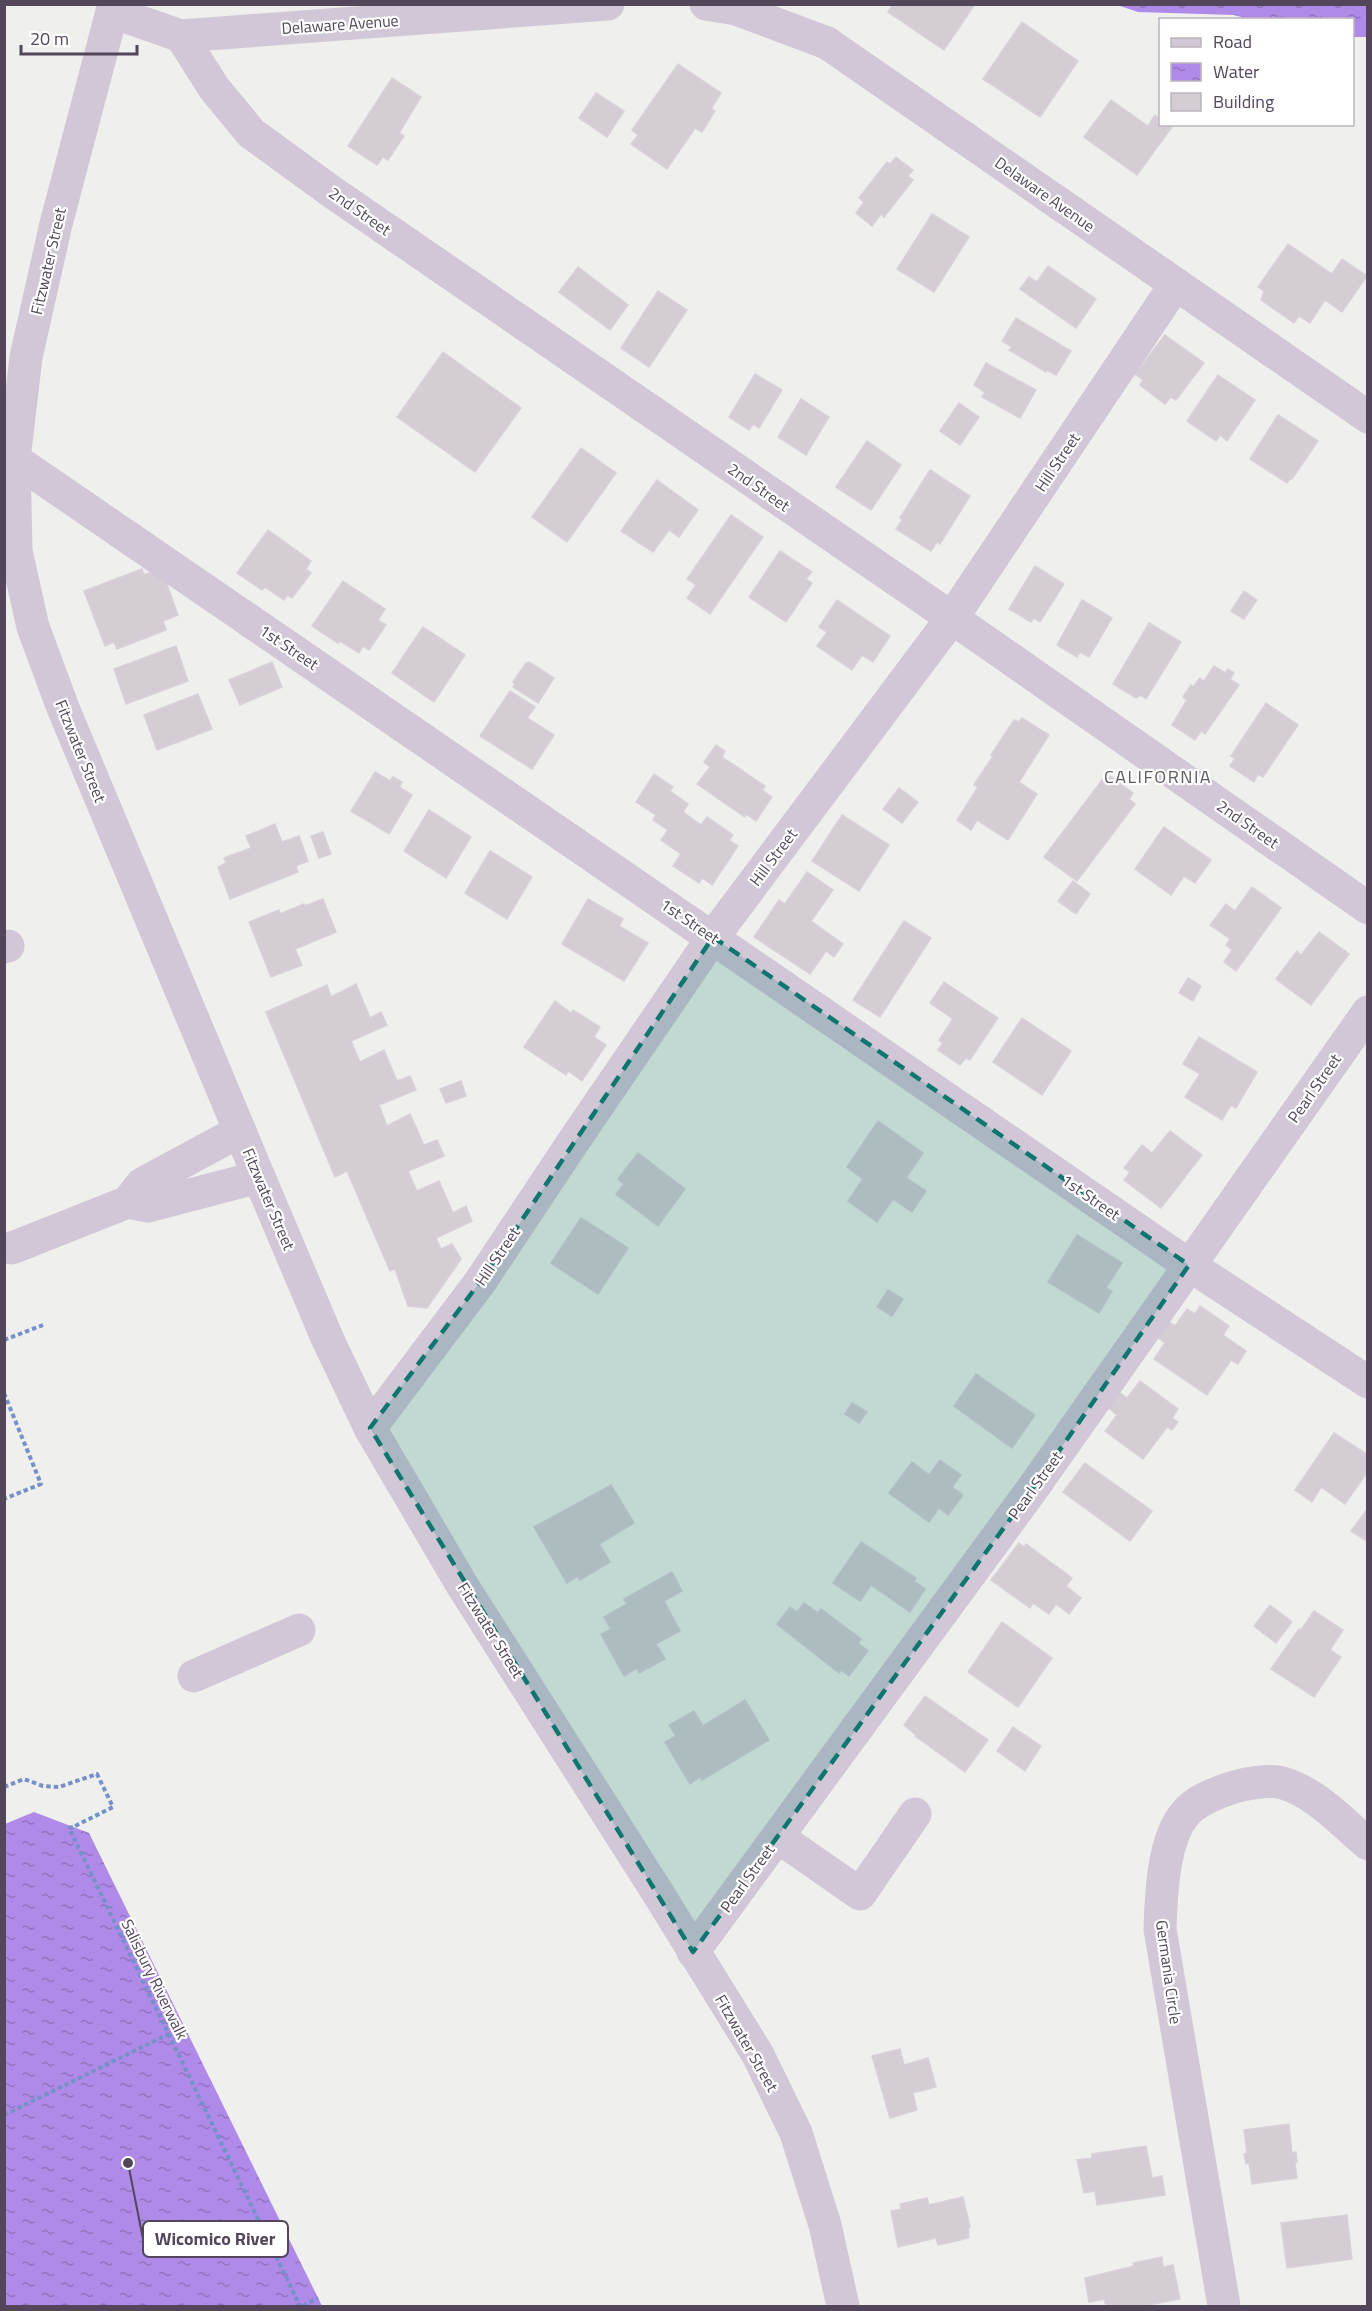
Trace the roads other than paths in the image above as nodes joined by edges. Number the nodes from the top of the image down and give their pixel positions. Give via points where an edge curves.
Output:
1 (608, 4) edge
2 (706, 4) edge
3 (113, 8) edge
4 (181, 36) junction
5 (1175, 285) junction
6 (1368, 417) edge
7 (14, 459) junction
8 (952, 618) junction
9 (1368, 908) edge
10 (713, 937) junction
11 (1368, 1012) edge
12 (240, 1131) junction
13 (260, 1177) junction
14 (128, 1202) junction
15 (12, 1248) dead end
16 (1190, 1265) junction
17 (1368, 1382) edge
18 (370, 1428) junction
19 (299, 1630) dead end
20 (194, 1676) dead end
21 (915, 1814) dead end
22 (778, 1837) junction
23 (1368, 1844) edge
24 (693, 1952) junction
25 (843, 2307) edge
26 (1224, 2307) edge

1 - 4 street, Delaware Avenue
2 - 5 street, Delaware Avenue via 736,9 827,43
3 - 4 street, Delaware Avenue
3 - 7 street, Fitzwater Street via 56,224 26,357
4 - 8 street, 2nd Street via 214,88 251,133
5 - 6 street, Delaware Avenue
5 - 8 street, Hill Street
7 - 10 street, 1st Street
7 - 12 street, Fitzwater Street via 16,551 33,627 63,708
8 - 9 street, 2nd Street
8 - 10 street, Hill Street
10 - 16 street, 1st Street
10 - 18 street, Hill Street via 480,1282
11 - 16 street, Pearl Street
12 - 13 street, Fitzwater Street
12 - 14 street via 142,1184
13 - 14 street via 148,1206
13 - 18 street, Fitzwater Street via 328,1340
14 - 15 street
16 - 17 street, 1st Street
16 - 22 street, Pearl Street
18 - 24 street, Fitzwater Street via 462,1585
19 - 20 street
21 - 22 street via 860,1894
22 - 24 street, Pearl Street
23 - 26 street, Germania Circle via 1317,1800 1281,1782 1243,1784 1211,1795 1185,1813 1175,1833 1162,1876 1160,1929
24 - 25 street, Fitzwater Street via 758,2055 796,2133 825,2225

